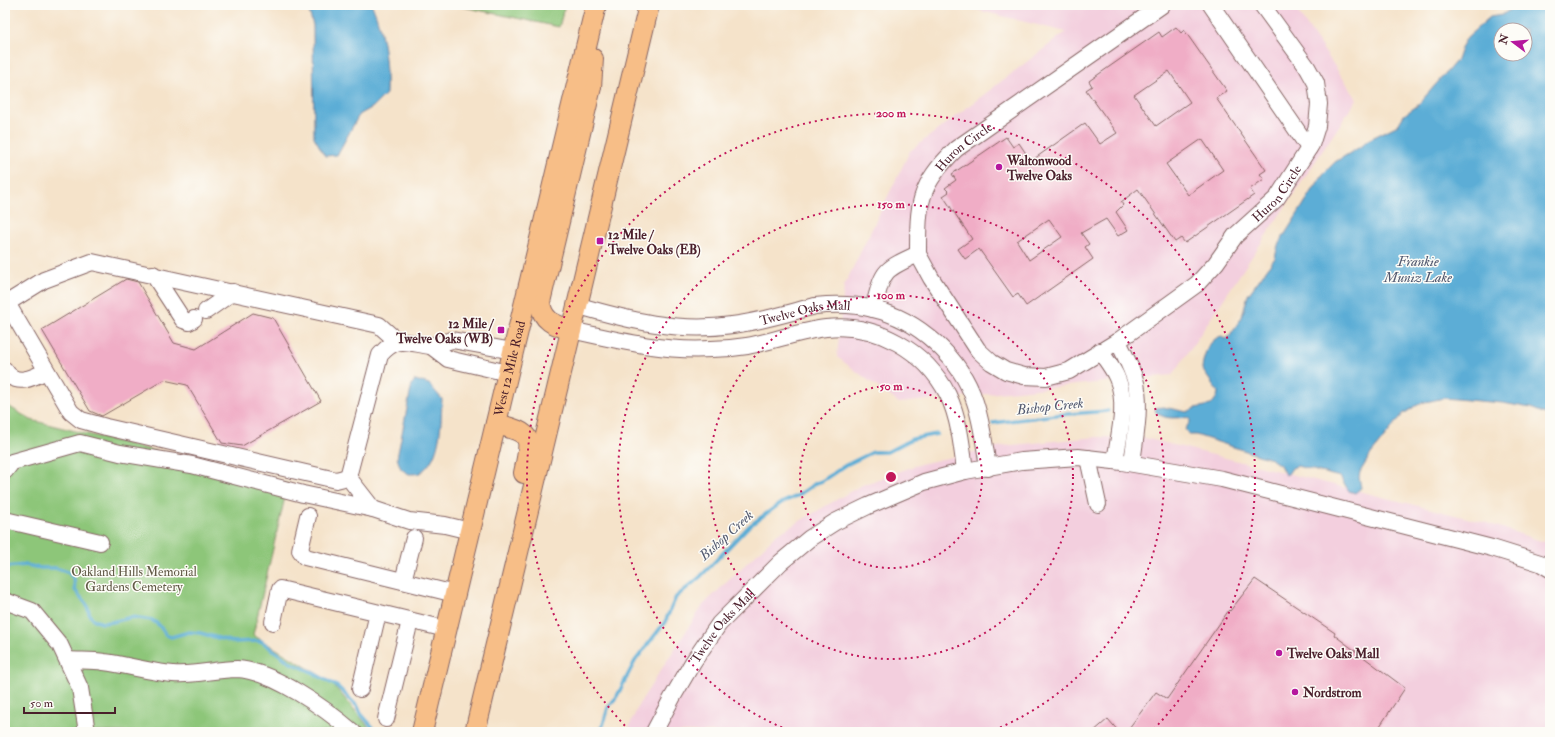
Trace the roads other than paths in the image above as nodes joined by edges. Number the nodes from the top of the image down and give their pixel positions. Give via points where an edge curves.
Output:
1 (597, 5) edge
2 (636, 5) edge
3 (649, 5) edge
4 (1162, 5) edge
5 (1211, 5) edge
6 (1262, 5) edge
7 (1145, 10) edge
8 (1309, 148) junction
9 (597, 217) junction
10 (918, 254) junction
11 (153, 274) junction
12 (233, 292) junction
13 (6, 304) edge
14 (576, 305) junction
15 (873, 309) junction
16 (571, 330) junction
17 (397, 341) junction
18 (1118, 341) junction
19 (431, 346) junction
20 (513, 351) junction
21 (1100, 352) junction
22 (5, 370) edge
23 (46, 371) junction
24 (508, 373) junction
25 (496, 424) junction
26 (1088, 458) junction
27 (1115, 461) junction
28 (1132, 463) junction
29 (988, 468) junction
30 (5, 471) edge
31 (965, 471) junction
32 (348, 477) junction
33 (1098, 504) dead end
34 (373, 509) junction
35 (308, 516) dead end
36 (5, 520) edge
37 (469, 534) junction
38 (414, 538) dead end
39 (100, 542) dead end
40 (1550, 569) edge
41 (403, 581) junction
42 (455, 594) junction
43 (5, 601) edge
44 (378, 613) junction
45 (410, 621) junction
46 (273, 622) dead end
47 (446, 629) junction
48 (68, 660) junction
49 (360, 689) dead end
50 (386, 719) dead end
51 (87, 732) edge
52 (353, 732) edge
53 (422, 732) edge
54 (435, 732) edge
55 (466, 732) edge
56 (475, 732) edge
57 (654, 732) edge

1 - 16 main road via 591,87 540,302 547,319 557,326
1 - 20 main road, West 12 Mile Road
2 - 9 main road via 597,169
3 - 9 main road
4 - 7 street, Huron Circle
5 - 8 street
6 - 8 street, Huron Circle via 1316,83 1319,104 1317,126
7 - 10 street, Huron Circle via 956,149 940,164 924,190 918,213
8 - 18 street, Huron Circle via 1278,198 1235,236 1197,284
9 - 14 main road
10 - 15 street via 888,268 883,275
10 - 21 street, Huron Circle via 978,350 1006,371 1024,376 1046,377 1069,371
11 - 12 street
11 - 12 street via 183,320 189,322
11 - 13 street via 92,262 44,280
12 - 17 street via 379,325
13 - 23 street
14 - 15 street, Twelve Oaks Mall via 633,320 692,328 747,323 815,306 837,304
14 - 16 main road
15 - 29 street, Twelve Oaks Mall via 887,313 921,331 940,346 959,369 975,401
16 - 31 street, Twelve Oaks Mall via 664,348 693,350 746,346 835,327 868,331 886,337 917,356 942,385 955,412
16 - 56 main road
17 - 19 street
17 - 32 street via 388,345 380,355
18 - 21 street, Huron Circle
18 - 28 street via 1136,384 1138,407
19 - 20 street via 452,340
19 - 24 street via 448,359
20 - 24 main road, West 12 Mile Road
21 - 27 street via 1117,379 1120,392 1122,408
22 - 23 street via 11,377 23,380
23 - 32 street via 72,412 81,420 106,428 336,480
24 - 25 main road, West 12 Mile Road
25 - 37 main road, West 12 Mile Road
25 - 55 main road via 518,429 526,437 529,448 470,697
26 - 27 street, Twelve Oaks Mall
26 - 29 street, Twelve Oaks Mall via 1022,461
26 - 33 street
27 - 28 street, Twelve Oaks Mall
28 - 40 street, Twelve Oaks Mall via 1222,479 1499,550 1540,563
29 - 31 street, Twelve Oaks Mall
30 - 34 street via 12,462 80,443 120,453 192,465
31 - 57 street, Twelve Oaks Mall via 924,482 868,506 822,530 781,562 719,624 672,698
32 - 34 street
34 - 37 street via 409,521 445,525
35 - 41 street via 300,550 304,557
36 - 39 street
37 - 42 main road, West 12 Mile Road
37 - 54 main road via 474,565
38 - 41 street
41 - 42 street
42 - 47 main road, West 12 Mile Road
43 - 48 street via 32,611 60,645
44 - 45 street
44 - 46 street via 280,589
44 - 49 street
45 - 47 street
45 - 50 street
47 - 53 main road, West 12 Mile Road
48 - 51 street via 80,688
48 - 52 street via 103,662 172,674 189,675 221,670 252,672 266,676 306,698

